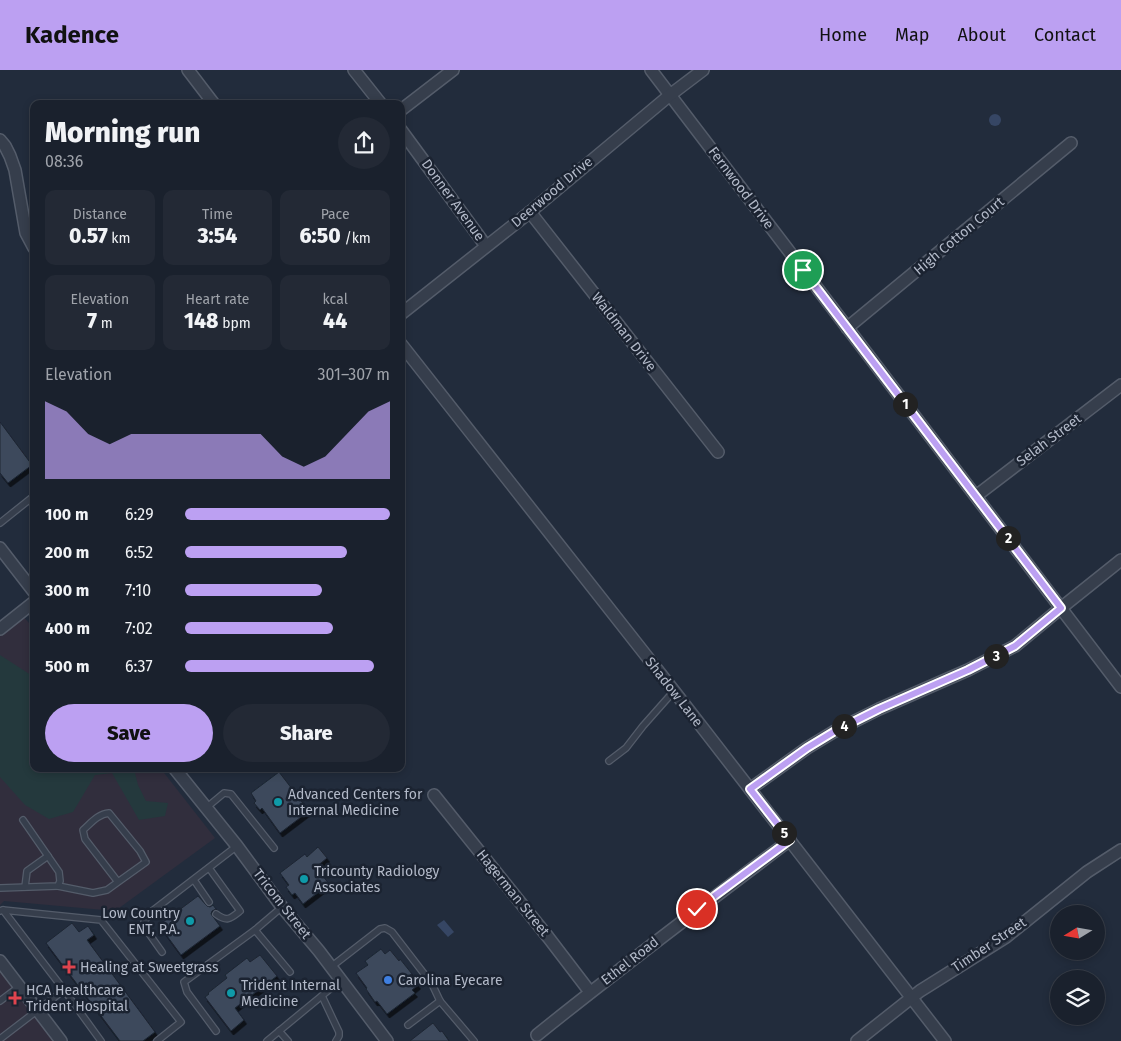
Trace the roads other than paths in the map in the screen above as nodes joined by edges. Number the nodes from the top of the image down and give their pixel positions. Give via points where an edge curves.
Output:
1 (188, 70) edge
2 (354, 70) edge
3 (452, 70) edge
4 (651, 70) edge
5 (703, 70) edge
6 (670, 94) junction
7 (211, 100) edge
8 (378, 100) edge
9 (405, 107) edge
10 (405, 135) edge
11 (0, 140) edge
12 (1071, 143) dead end
13 (530, 212) junction
14 (30, 240) edge
15 (486, 246) junction
16 (405, 311) edge
17 (847, 328) junction
18 (405, 349) edge
19 (1121, 385) edge
20 (718, 452) dead end
21 (976, 496) junction
22 (30, 499) edge
23 (0, 523) edge
24 (0, 548) edge
25 (1121, 560) edge
26 (30, 587) edge
27 (30, 605) edge
28 (1061, 608) junction
29 (0, 629) edge
30 (1121, 688) edge
31 (674, 691) junction
32 (609, 761) dead end
33 (177, 772) edge
34 (750, 789) junction
35 (434, 795) dead end
36 (206, 808) junction
37 (23, 820) dead end
38 (790, 840) junction
39 (236, 846) junction
40 (274, 848) dead end
41 (1121, 850) edge
42 (48, 856) junction
43 (209, 868) junction
44 (194, 880) junction
45 (118, 882) junction
46 (58, 886) junction
47 (25, 887) junction
48 (0, 888) edge
49 (209, 902) dead end
50 (282, 907) junction
51 (1, 910) edge
52 (216, 914) dead end
53 (255, 930) junction
54 (162, 952) dead end
55 (0, 961) edge
56 (332, 967) junction
57 (290, 972) dead end
58 (341, 980) junction
59 (20, 986) junction
60 (64, 990) junction
61 (590, 992) junction
62 (322, 996) junction
63 (912, 998) junction
64 (0, 1001) edge
65 (440, 1001) junction
66 (39, 1011) junction
67 (408, 1026) dead end
68 (216, 1031) dead end
69 (279, 1032) junction
70 (537, 1035) dead end
71 (0, 1039) edge
72 (57, 1040) edge
73 (101, 1041) edge
74 (156, 1041) edge
75 (267, 1041) edge
76 (288, 1041) edge
77 (336, 1041) edge
78 (387, 1041) edge
79 (474, 1041) edge
80 (857, 1041) edge
81 (945, 1041) edge

1 - 7 street
2 - 8 street
3 - 9 street
4 - 6 street, Fernwood Drive
5 - 6 street, Deerwood Drive
6 - 13 street, Deerwood Drive
6 - 17 street, Fernwood Drive
10 - 15 street, Donner Avenue
11 - 14 street via 15,170
12 - 17 street, High Cotton Court
13 - 15 street, Deerwood Drive
13 - 20 street, Waldman Drive
15 - 16 street, Deerwood Drive
17 - 21 street, Fernwood Drive
18 - 31 street, Shadow Lane
19 - 21 street, Selah Street
21 - 28 street, Fernwood Drive
22 - 23 lane
24 - 26 street
25 - 28 street
27 - 29 street
28 - 30 street, Fernwood Drive
28 - 34 street via 1015,646 835,731
31 - 32 lane via 626,748
31 - 34 street, Shadow Lane
33 - 36 street, Tricom Street
34 - 38 street, Shadow Lane
35 - 61 street, Hagerman Street
36 - 39 street, Tricom Street
36 - 40 lane via 224,794 232,794
37 - 42 lane
38 - 61 street, Ethel Road
38 - 63 street, Shadow Lane
39 - 43 lane
39 - 50 street, Tricom Street
41 - 63 street, Timber Street via 1087,872 1006,936
42 - 46 lane via 59,872
42 - 47 lane via 27,871
43 - 44 lane
43 - 52 lane via 240,911 223,919
44 - 49 lane
44 - 54 lane via 151,912 144,922
45 - 45 lane via 85,839 84,830 101,814 109,813 146,862
45 - 46 lane via 107,890 92,893
46 - 47 lane
47 - 48 lane
50 - 53 lane
50 - 56 street, Tricom Street
51 - 60 lane
51 - 74 lane via 101,920 181,1022
53 - 57 lane
53 - 68 lane via 184,982 187,992
55 - 59 street
56 - 58 street, Tricom Street
56 - 65 lane via 385,928 392,932 432,984
58 - 62 lane
58 - 78 street, Tricom Street
59 - 64 lane
59 - 66 street
60 - 66 lane
60 - 73 lane
61 - 70 street, Ethel Road
62 - 69 lane
62 - 77 lane via 339,1032
63 - 80 street, Timber Street
63 - 81 street, Shadow Lane
65 - 67 lane
65 - 79 lane
66 - 71 lane
66 - 72 street
69 - 75 lane
69 - 76 lane

